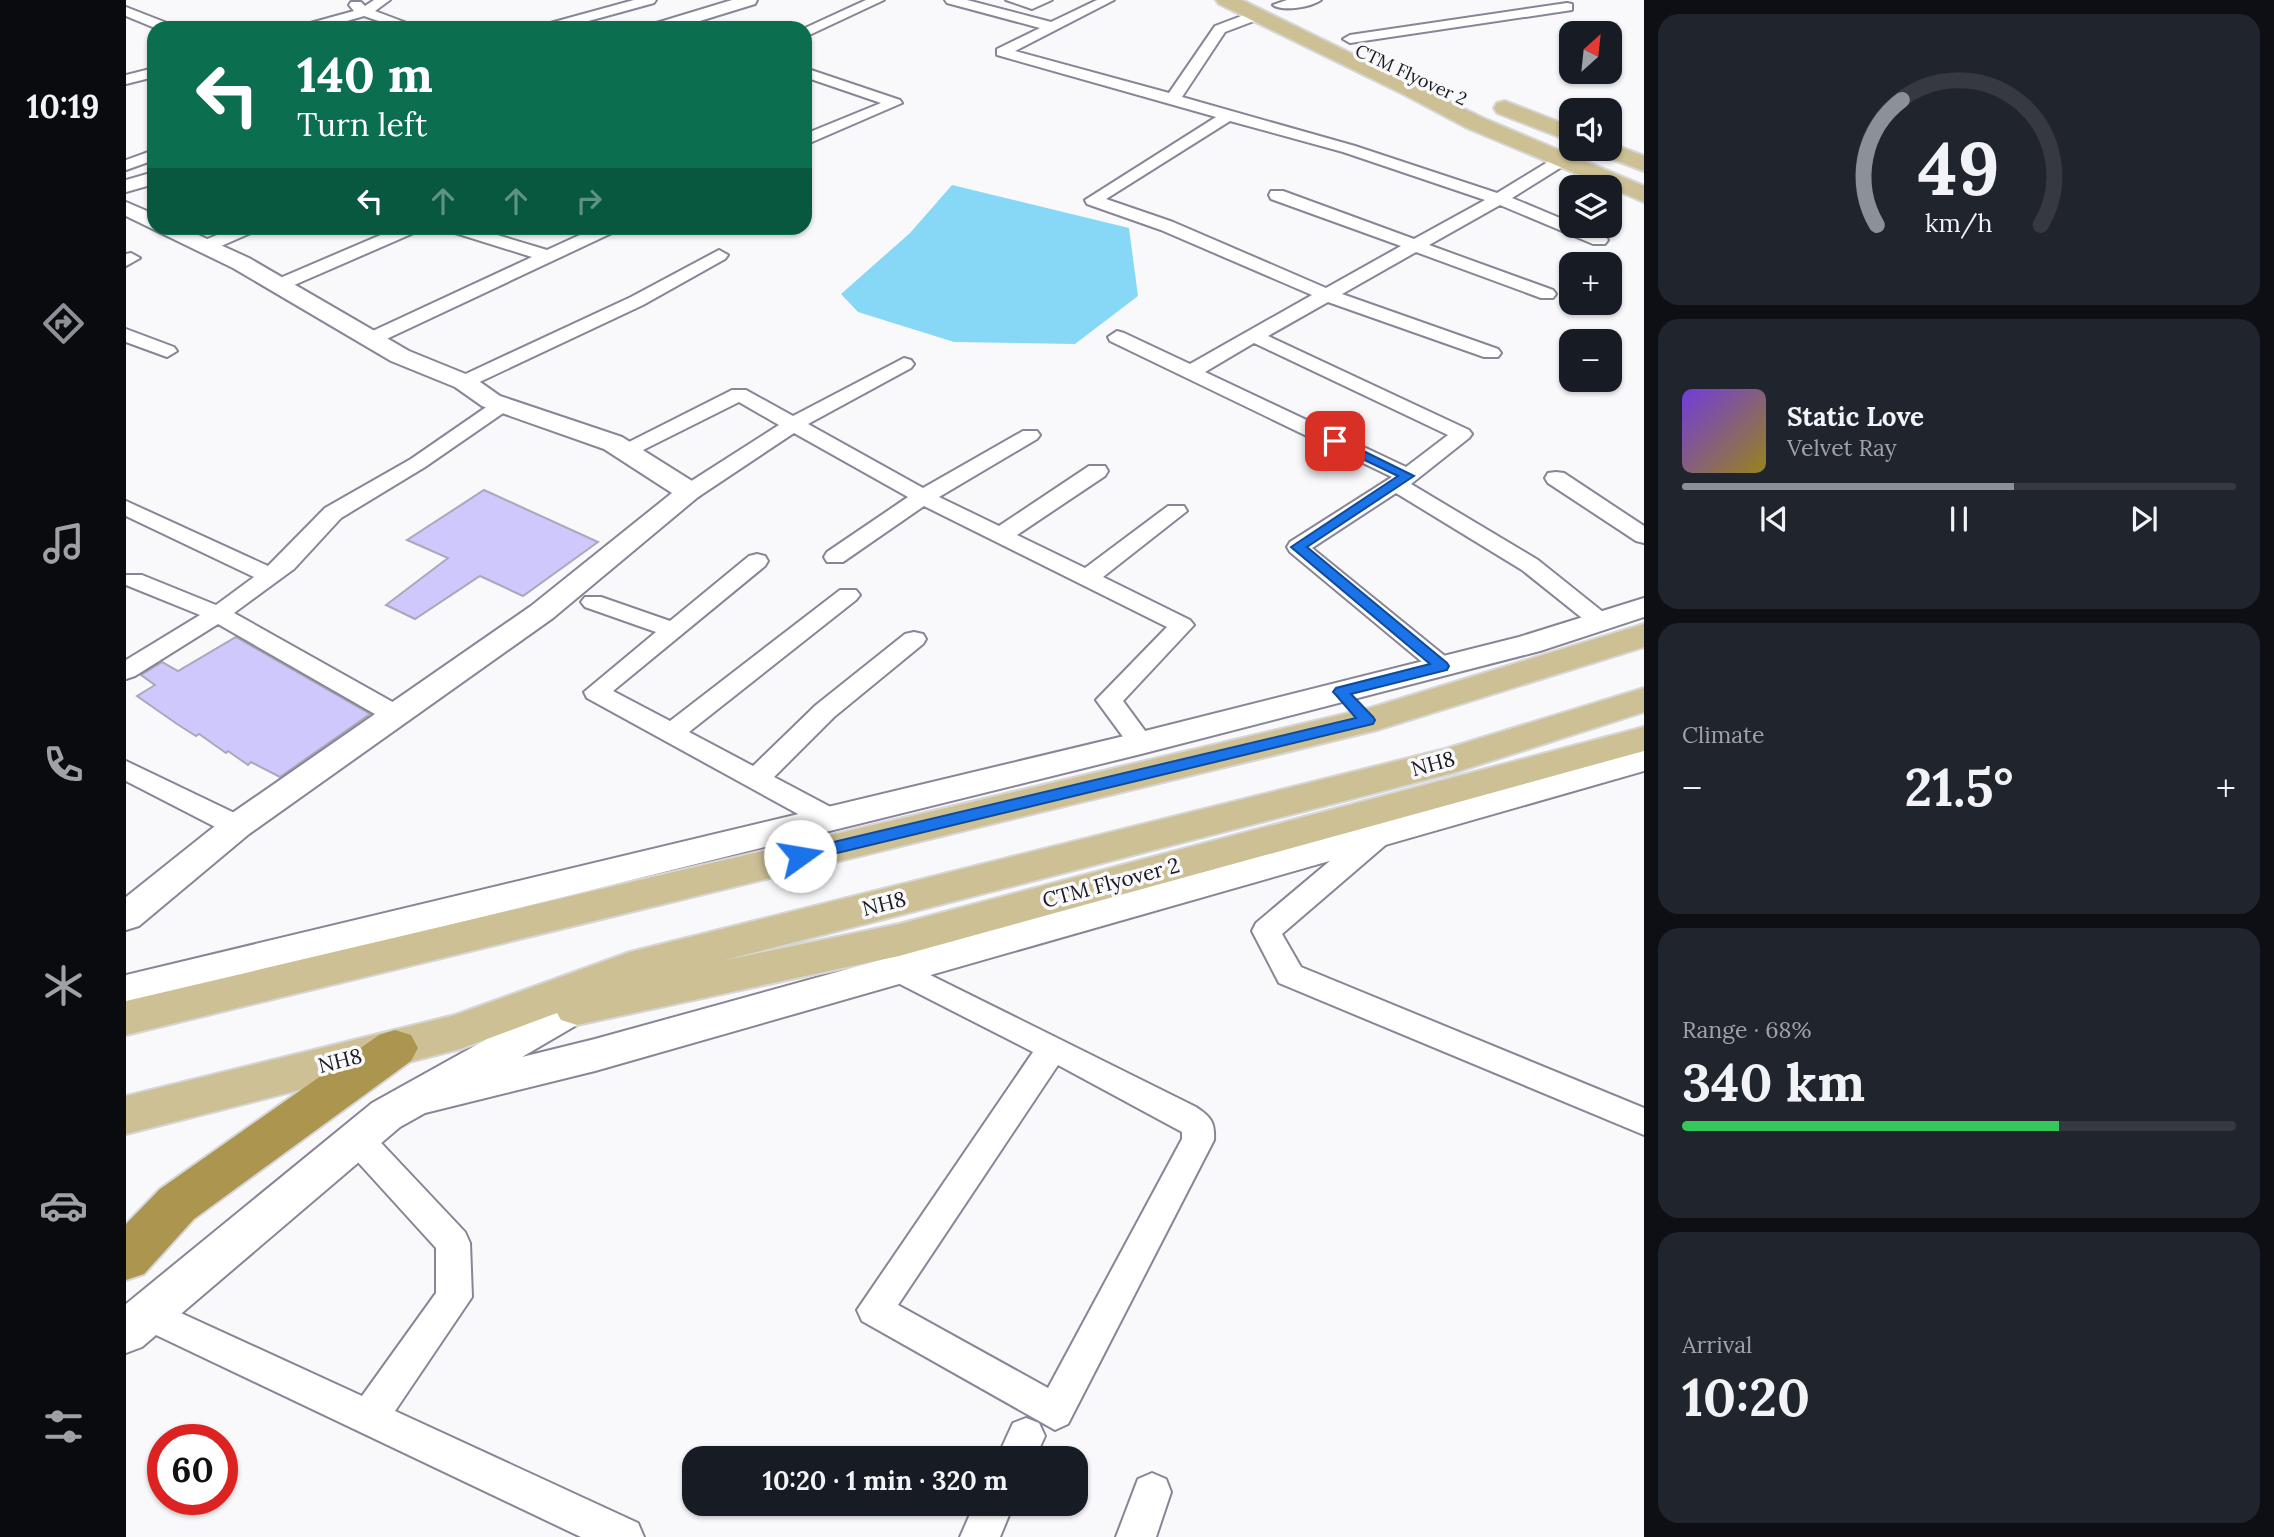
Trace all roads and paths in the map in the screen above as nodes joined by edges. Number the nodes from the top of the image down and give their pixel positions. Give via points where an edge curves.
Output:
1 (134, 0) edge
2 (348, 0) edge
3 (383, 0) edge
4 (649, 0) edge
5 (749, 0) edge
6 (877, 0) edge
7 (952, 0) edge
8 (1013, 0) edge
9 (1045, 0) edge
10 (1107, 0) edge
11 (1226, 0) edge
12 (1314, 0) edge
13 (1264, 5) edge
14 (1567, 7) dead end
15 (126, 11) edge
16 (364, 12) junction
17 (150, 21) edge
18 (332, 21) edge
19 (392, 21) edge
20 (573, 21) edge
21 (686, 21) edge
22 (1053, 27) junction
23 (812, 30) edge
24 (1350, 39) junction
25 (147, 74) edge
26 (812, 74) edge
27 (126, 80) edge
28 (1447, 85) dead end
29 (1413, 90) junction
30 (1173, 99) junction
31 (1484, 100) dead end
32 (1228, 116) junction
33 (1559, 130) edge
34 (812, 137) edge
35 (1559, 148) edge
36 (1559, 149) edge
37 (1622, 156) edge
38 (147, 158) edge
39 (1559, 158) edge
40 (1622, 159) edge
41 (1583, 161) edge
42 (1642, 164) edge
43 (126, 165) edge
44 (147, 180) edge
45 (1644, 184) edge
46 (126, 186) edge
47 (1277, 195) dead end
48 (1644, 195) edge
49 (1499, 199) junction
50 (126, 208) edge
51 (147, 218) edge
52 (182, 235) edge
53 (231, 235) edge
54 (394, 235) edge
55 (480, 235) edge
56 (593, 235) edge
57 (1599, 240) dead end
58 (206, 246) junction
59 (1415, 246) junction
60 (548, 256) junction
61 (719, 256) dead end
62 (279, 285) junction
63 (1546, 294) dead end
64 (1327, 295) junction
65 (126, 335) edge
66 (1253, 336) junction
67 (1117, 337) dead end
68 (371, 339) junction
69 (167, 351) dead end
70 (1491, 354) dead end
71 (904, 364) dead end
72 (1190, 372) junction
73 (464, 382) junction
74 (502, 405) junction
75 (794, 424) junction
76 (1030, 435) dead end
77 (626, 452) junction
78 (1097, 471) dead end
79 (1556, 478) dead end
80 (1402, 480) junction
81 (690, 492) junction
82 (923, 497) junction
83 (126, 508) edge
84 (1176, 511) dead end
85 (1001, 535) junction
86 (1644, 536) edge
87 (835, 557) dead end
88 (757, 561) dead end
89 (271, 576) junction
90 (1087, 578) junction
91 (134, 580) dead end
92 (848, 595) dead end
93 (593, 602) dead end
94 (1644, 607) edge
95 (218, 614) junction
96 (1600, 621) junction
97 (673, 630) junction
98 (1644, 635) edge
99 (914, 639) dead end
100 (1442, 666) junction
101 (126, 671) edge
102 (1644, 700) edge
103 (1354, 706) junction
104 (396, 715) junction
105 (671, 733) junction
106 (1644, 739) edge
107 (1140, 743) junction
108 (1644, 760) edge
109 (126, 770) edge
110 (756, 779) junction
111 (830, 819) junction
112 (237, 826) junction
113 (1379, 835) junction
114 (126, 918) edge
115 (898, 970) junction
116 (126, 990) edge
117 (573, 1009) junction
118 (126, 1018) edge
119 (460, 1031) junction
120 (395, 1048) junction
121 (1053, 1048) junction
122 (414, 1100) junction
123 (126, 1115) edge
124 (1644, 1122) edge
125 (357, 1139) junction
126 (126, 1258) edge
127 (137, 1323) edge
128 (369, 1418) junction
129 (1152, 1492) dead end
130 (989, 1516) edge
131 (598, 1532) edge
132 (980, 1537) edge
133 (1136, 1537) edge

1 - 15 street via 129,2 141,6
2 - 16 street
3 - 16 street
4 - 20 street
5 - 21 street
6 - 23 street
7 - 22 street
8 - 9 street via 1032,5
10 - 22 street
11 - 13 main road
12 - 13 street
13 - 24 main road
13 - 29 main road
13 - 30 street via 1220,29
13 - 35 main road, CTM Flyover 2
14 - 24 street
15 - 17 street
16 - 18 street
16 - 19 street
22 - 30 street via 1002,52
24 - 28 main road
25 - 27 street
26 - 34 street via 895,103
29 - 36 main road via 1475,123
29 - 45 main road
30 - 32 street
31 - 33 main road
32 - 49 street via 1349,149
32 - 64 street via 1093,201 1167,226
37 - 42 main road
38 - 43 street
39 - 49 street
40 - 42 main road
41 - 48 main road
44 - 46 street
47 - 59 street
49 - 57 street
49 - 59 street
50 - 51 street
52 - 58 street
53 - 58 street
54 - 62 street
55 - 60 street
56 - 60 street
58 - 62 street
59 - 63 street
59 - 64 street
60 - 68 street
61 - 73 street via 637,301
62 - 68 street
64 - 66 street
64 - 70 street
65 - 69 street
66 - 72 street
66 - 80 street via 1462,434
67 - 72 street
68 - 73 street
71 - 75 street
72 - 80 street
73 - 74 street
74 - 77 street via 613,443
74 - 89 street via 418,463 333,513
75 - 77 street via 740,394
75 - 81 street
75 - 82 street
76 - 82 street
77 - 81 street
78 - 85 street
79 - 86 street
80 - 96 street via 1530,565
80 - 100 street via 1298,547
81 - 104 street via 542,612
82 - 85 street
82 - 87 street
83 - 89 street
84 - 90 street
85 - 90 street
88 - 97 street
89 - 95 street
90 - 107 street via 1182,625 1109,700
91 - 95 street
92 - 105 street
93 - 97 street
94 - 96 street
95 - 101 street
95 - 104 street
96 - 100 street
97 - 105 street via 596,692
98 - 103 main road
99 - 110 street via 825,711
100 - 103 street
102 - 119 main road, NH8 via 1453,760 630,968
103 - 107 street
103 - 118 main road
104 - 112 street
105 - 110 street
106 - 117 main road, CTM Flyover 2 via 913,936
107 - 111 street
108 - 113 street
109 - 112 street
110 - 111 street
111 - 116 street
112 - 114 street
113 - 115 street
113 - 124 street via 1266,931 1290,975
115 - 121 street
115 - 122 street
117 - 119 main road, CTM Flyover 2
117 - 122 street
119 - 120 main road, NH8
120 - 123 main road, NH8
120 - 126 highway via 177,1204
121 - 121 street via 1199,1126 1198,1140 1055,1412 875,1310
122 - 125 street
125 - 127 street
125 - 128 street via 453,1243 454,1297
127 - 128 street
128 - 131 street
129 - 133 street
130 - 132 street

